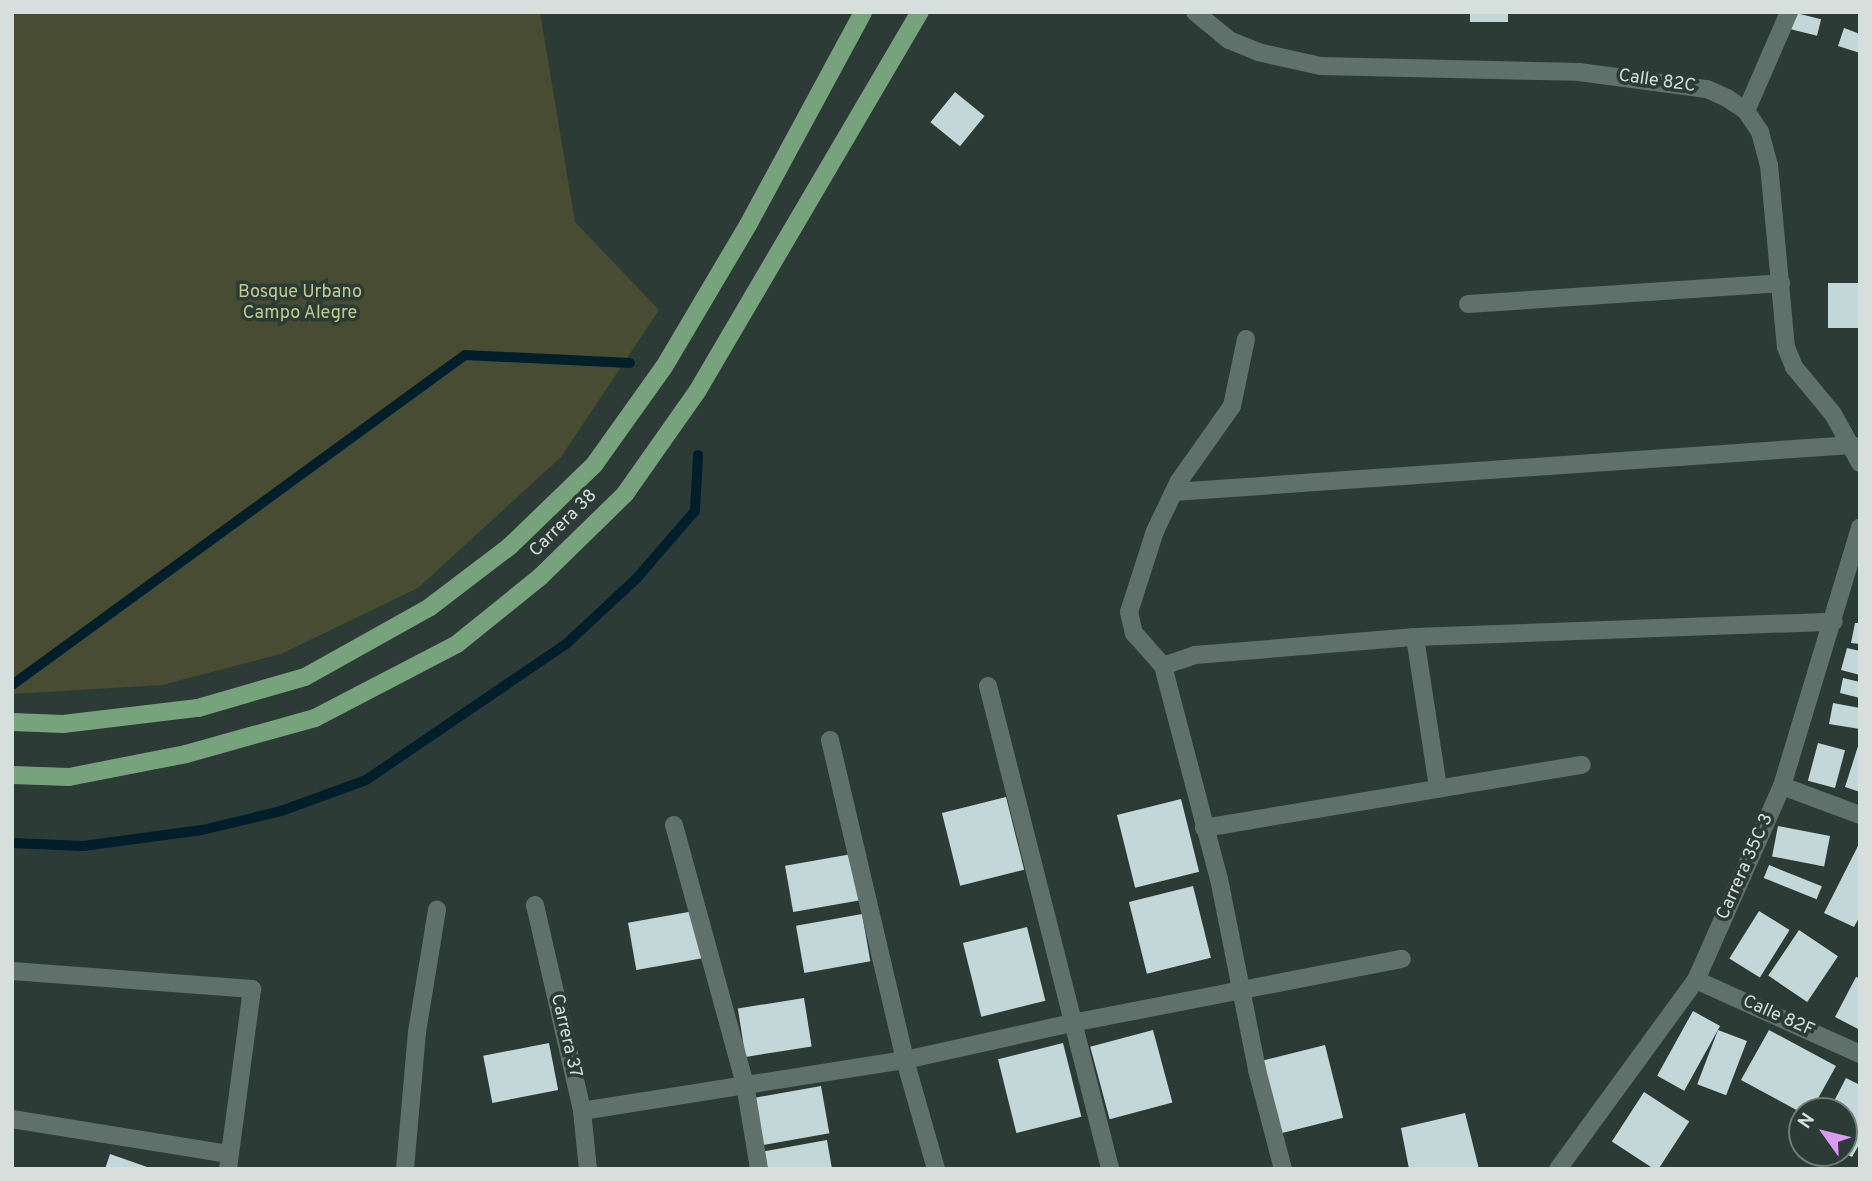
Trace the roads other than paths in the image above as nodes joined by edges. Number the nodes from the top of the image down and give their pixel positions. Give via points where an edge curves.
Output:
1 (863, 12) edge
2 (920, 12) edge
3 (1789, 12) edge
4 (1195, 13) edge
5 (1746, 111) junction
6 (1781, 284) junction
7 (1468, 304) dead end
8 (1246, 339) dead end
9 (1852, 445) junction
10 (1860, 463) edge
11 (1174, 492) junction
12 (1860, 527) edge
13 (1834, 622) junction
14 (1415, 637) junction
15 (1163, 666) junction
16 (988, 686) dead end
17 (12, 722) edge
18 (830, 740) dead end
19 (1581, 765) dead end
20 (12, 775) edge
21 (1782, 786) junction
22 (1438, 788) junction
23 (1860, 815) edge
24 (674, 825) dead end
25 (1204, 828) junction
26 (535, 905) dead end
27 (437, 910) dead end
28 (1402, 959) dead end
29 (12, 971) edge
30 (1696, 981) junction
31 (1241, 990) junction
32 (1072, 1023) junction
33 (1860, 1054) edge
34 (905, 1060) junction
35 (745, 1084) junction
36 (582, 1111) junction
37 (12, 1119) edge
38 (228, 1161) edge
39 (404, 1169) edge
40 (588, 1169) edge
41 (759, 1169) edge
42 (936, 1169) edge
43 (1110, 1169) edge
44 (1283, 1169) edge
45 (1558, 1169) edge

1 - 17 main road, Carrera 38 via 748,225 664,367 594,465 510,547 430,607 305,677 198,708 63,724
2 - 20 main road, Carrera 38 via 698,390 625,494 540,578 457,644 315,718 186,754 69,777
3 - 5 street
4 - 5 street, Calle 82C via 1218,33 1258,52 1320,65 1579,72 1707,89
5 - 6 street via 1760,132 1769,165
6 - 7 street
6 - 9 street via 1786,346 1794,367
8 - 11 street via 1231,406
9 - 10 street
9 - 11 street
11 - 15 street via 1155,531 1129,612 1133,633
12 - 13 street, Carrera 35C 3
13 - 14 street
13 - 21 street, Carrera 35C 3
14 - 15 street via 1195,655
14 - 22 street
15 - 25 street
16 - 32 street
18 - 34 street
19 - 22 street
21 - 23 street
21 - 30 street, Carrera 35C 3
22 - 25 street
24 - 35 street
25 - 31 street
26 - 36 street, Carrera 37
27 - 39 street via 417,1031
28 - 31 street
29 - 38 street via 252,989
30 - 33 street, Calle 82F
30 - 45 street, Carrera 35C 3
31 - 32 street
31 - 44 street
32 - 34 street
32 - 43 street
34 - 35 street
34 - 42 street
35 - 36 street
35 - 41 street
36 - 40 street, Carrera 37
37 - 38 street

